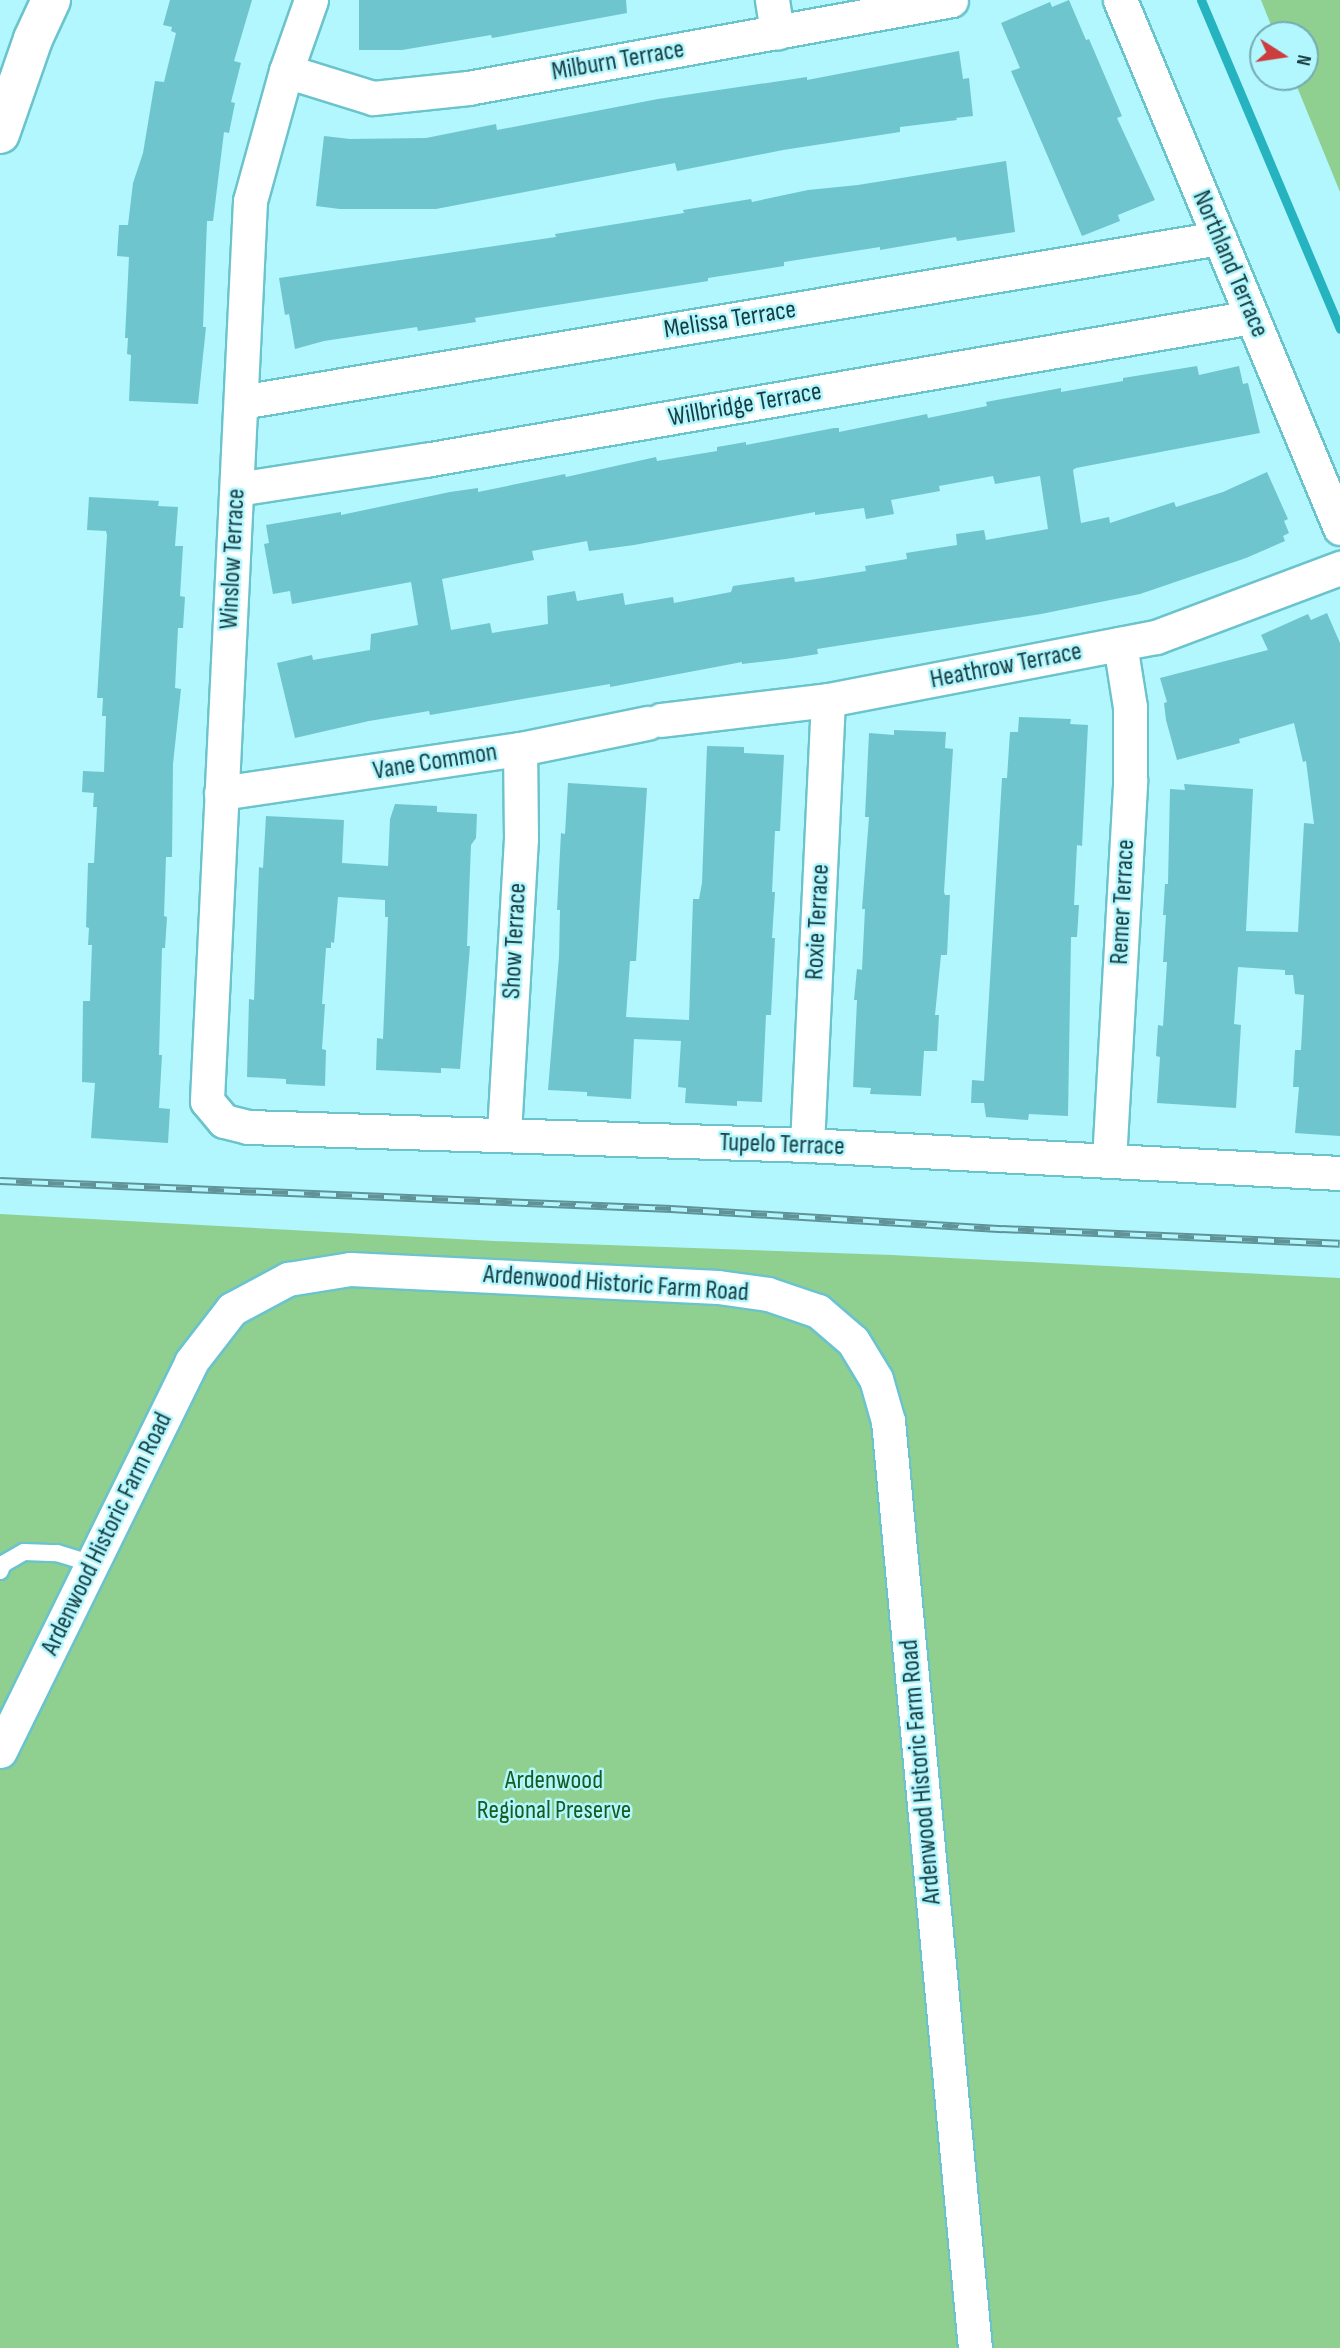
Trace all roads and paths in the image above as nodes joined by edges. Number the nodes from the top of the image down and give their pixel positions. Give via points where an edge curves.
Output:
1 (51, 0) edge
2 (311, 0) edge
3 (772, 0) edge
4 (951, 0) edge
5 (1119, 0) edge
6 (777, 33) junction
7 (286, 71) junction
8 (0, 134) edge
9 (1219, 238) junction
10 (1252, 317) junction
11 (241, 402) junction
12 (237, 489) junction
13 (1340, 528) edge
14 (1340, 568) edge
15 (1120, 644) junction
16 (828, 700) junction
17 (654, 722) joint
18 (520, 749) junction
19 (221, 793) junction
20 (224, 1121) joint
21 (504, 1133) junction
22 (807, 1145) junction
23 (1109, 1161) junction
24 (1340, 1173) edge
25 (92, 1564) junction
26 (0, 1571) edge
27 (0, 1751) edge
28 (975, 2348) edge

1 - 8 main road
2 - 7 street, Winslow Terrace
3 - 6 street
4 - 6 street, Milburn Terrace
5 - 9 street, Northland Terrace
6 - 7 street, Milburn Terrace via 468,88 373,98
7 - 11 street, Winslow Terrace via 250,201
9 - 10 street, Northland Terrace
9 - 11 street, Melissa Terrace
10 - 12 street, Willbridge Terrace
10 - 13 street, Northland Terrace
11 - 12 street, Winslow Terrace
12 - 19 street, Winslow Terrace
14 - 15 street, Heathrow Terrace via 1204,621
15 - 16 street, Heathrow Terrace
15 - 23 street, Remer Terrace via 1130,707 1130,780
16 - 17 street, Heathrow Terrace
16 - 22 street, Roxie Terrace
17 - 18 street, Vane Common
18 - 19 street, Vane Common
18 - 21 street, Show Terrace via 521,839
19 - 20 street, Winslow Terrace via 207,1101
20 - 21 street, Tupelo Terrace via 248,1127
21 - 22 street, Tupelo Terrace
22 - 23 street, Tupelo Terrace
23 - 24 street, Tupelo Terrace
25 - 26 lane via 57,1553 24,1552
25 - 27 street, Ardenwood Historic Farm Road
25 - 28 street, Ardenwood Historic Farm Road via 191,1362 232,1309 288,1279 350,1269 718,1287 768,1294 818,1311 853,1341 876,1379 888,1421

